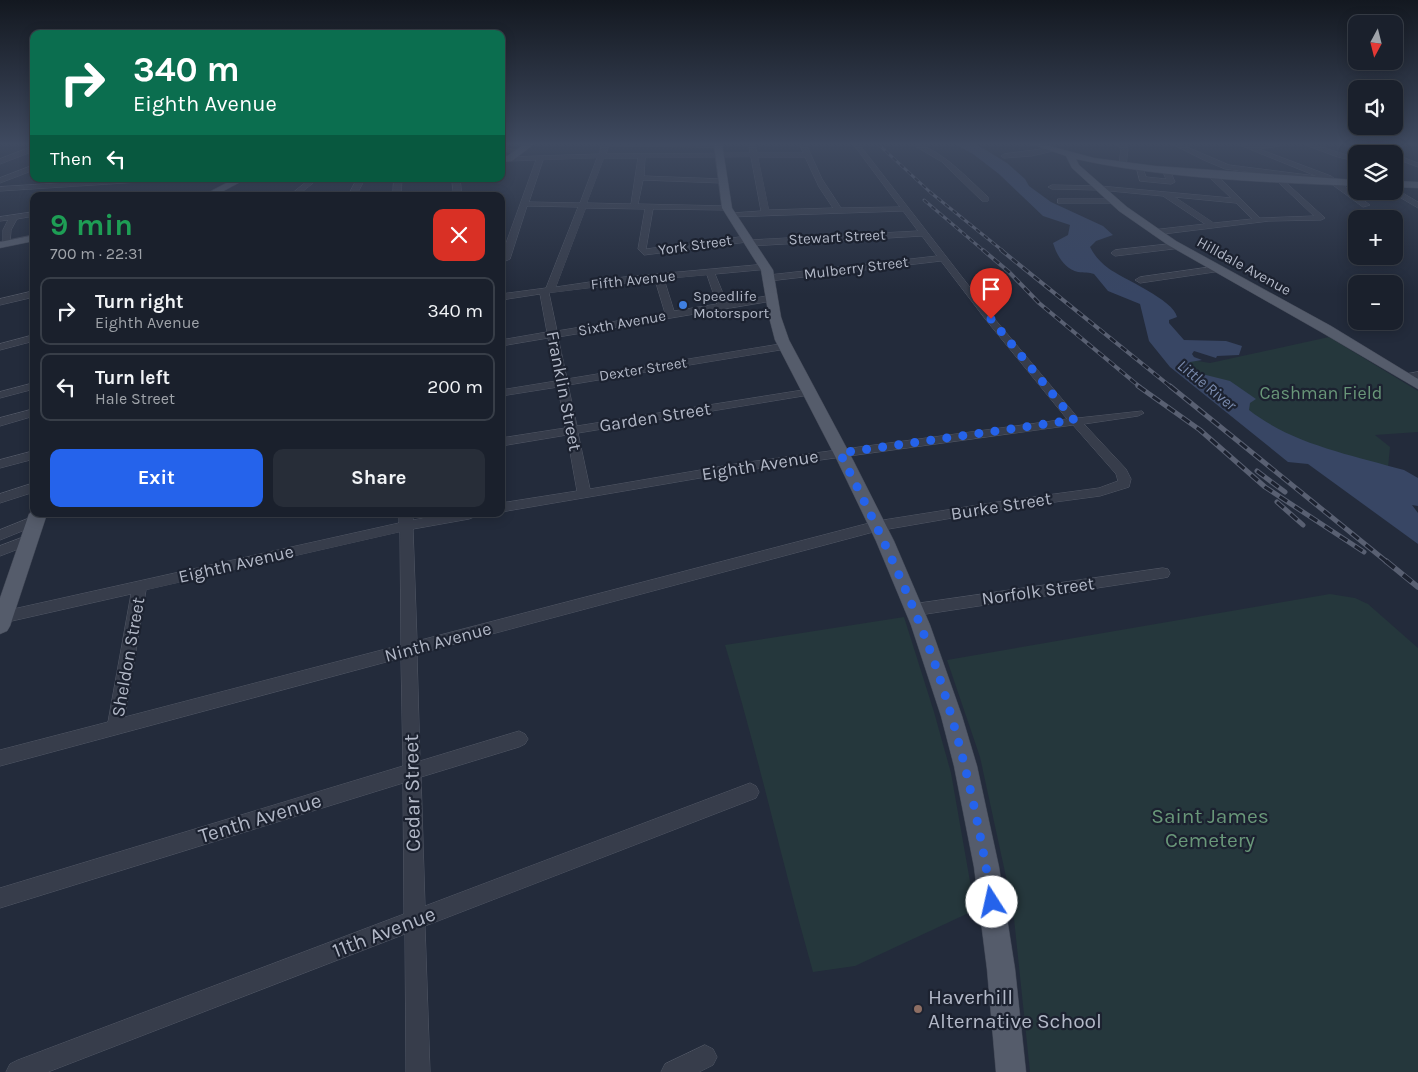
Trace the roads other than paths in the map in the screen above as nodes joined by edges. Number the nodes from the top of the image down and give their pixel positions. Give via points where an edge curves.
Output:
1 (527, 194) edge
2 (586, 194) edge
3 (637, 194) edge
4 (725, 194) edge
5 (761, 194) edge
6 (827, 194) edge
7 (894, 194) edge
8 (980, 194) edge
9 (1106, 194) edge
10 (1165, 194) joint
11 (1232, 194) edge
12 (1296, 194) edge
13 (1352, 194) edge
14 (1403, 196) edge
15 (985, 199) dead end
16 (1061, 201) dead end
17 (1114, 201) junction
18 (1239, 201) junction
19 (524, 204) junction
20 (582, 205) junction
21 (1366, 205) dead end
22 (634, 206) junction
23 (1418, 206) edge
24 (649, 207) junction
25 (906, 210) junction
26 (839, 211) junction
27 (729, 212) junction
28 (765, 212) junction
29 (30, 215) edge
30 (14, 218) junction
31 (0, 220) edge
32 (1258, 220) junction
33 (1212, 225) junction
34 (1155, 232) junction
35 (924, 233) junction
36 (513, 237) junction
37 (505, 238) edge
38 (30, 239) edge
39 (748, 241) junction
40 (3, 244) edge
41 (1178, 246) junction
42 (1115, 253) dead end
43 (943, 258) junction
44 (505, 259) edge
45 (1218, 269) junction
46 (710, 272) junction
47 (768, 272) junction
48 (659, 277) junction
49 (1140, 280) dead end
50 (547, 290) junction
51 (30, 295) edge
52 (505, 296) edge
53 (772, 298) junction
54 (0, 302) edge
55 (723, 306) junction
56 (670, 314) junction
57 (552, 334) junction
58 (30, 339) edge
59 (505, 342) edge
60 (0, 346) edge
61 (786, 346) junction
62 (1418, 375) edge
63 (1406, 377) junction
64 (562, 381) junction
65 (1418, 385) edge
66 (30, 387) edge
67 (505, 391) edge
68 (809, 392) junction
69 (0, 396) edge
70 (30, 413) edge
71 (1138, 413) dead end
72 (1074, 420) junction
73 (0, 422) edge
74 (572, 430) junction
75 (505, 441) edge
76 (840, 453) junction
77 (30, 456) edge
78 (0, 464) edge
79 (30, 488) edge
80 (584, 492) junction
81 (0, 499) edge
82 (505, 507) edge
83 (37, 517) edge
84 (438, 517) edge
85 (406, 520) edge
86 (877, 526) junction
87 (0, 535) edge
88 (29, 540) junction
89 (0, 551) edge
90 (1163, 573) dead end
91 (140, 585) junction
92 (914, 610) junction
93 (2, 622) edge
94 (409, 650) junction
95 (115, 728) junction
96 (519, 739) dead end
97 (0, 758) edge
98 (411, 772) junction
99 (750, 792) dead end
100 (0, 898) edge
101 (414, 920) junction
102 (705, 1057) dead end
103 (18, 1072) edge
104 (418, 1072) edge
105 (672, 1072) edge
106 (1011, 1072) edge

1 - 19 street
2 - 20 street
3 - 22 street
4 - 27 main road
5 - 28 street
6 - 26 street
7 - 25 street
8 - 15 street
9 - 17 main road, Hilldale Avenue
10 - 18 street
10 - 33 street
11 - 18 street
12 - 32 street via 1321,218
13 - 21 street
14 - 23 street
16 - 17 street
17 - 34 main road, Hilldale Avenue
18 - 32 street
19 - 20 street
19 - 36 street
20 - 22 street
20 - 50 street
22 - 24 street
24 - 27 street
24 - 39 street, York Street via 642,251
25 - 26 street
25 - 35 street
26 - 28 street
27 - 28 street
27 - 39 main road
29 - 30 street
30 - 31 street
30 - 40 street
32 - 33 street
33 - 34 street
34 - 41 main road, Hilldale Avenue
35 - 39 street, Stewart Street
35 - 43 street
36 - 37 street
36 - 44 street
38 - 40 main road
39 - 47 main road
41 - 42 street
41 - 45 main road, Hilldale Avenue
43 - 47 street, Mulberry Street
43 - 72 street
45 - 49 street
45 - 63 main road, Hilldale Avenue
46 - 47 street, Fifth Avenue
46 - 48 street, Fifth Avenue
46 - 55 street
47 - 53 main road
48 - 50 street, Fifth Avenue
48 - 56 street
50 - 52 street, Fifth Avenue
50 - 57 street, Franklin Street
51 - 54 street
53 - 55 street, Sixth Avenue
53 - 61 main road
55 - 56 street, Sixth Avenue
56 - 57 street, Sixth Avenue
57 - 59 street, Sixth Avenue
57 - 64 street, Franklin Street
58 - 60 street
61 - 64 street, Dexter Street
61 - 68 main road
62 - 63 street
63 - 65 main road, Hilldale Avenue
64 - 67 street, Dexter Street
64 - 74 street, Franklin Street
66 - 69 street
68 - 74 street, Garden Street
68 - 76 main road
70 - 73 street
71 - 72 street, Eighth Avenue
72 - 76 street, Eighth Avenue
72 - 86 street, Burke Street via 1122,472 1124,484 1100,492
74 - 75 street, Garden Street
74 - 80 street, Franklin Street
76 - 80 street, Eighth Avenue
76 - 86 main road
77 - 78 street
79 - 81 street
80 - 82 street, Eighth Avenue
83 - 87 street
83 - 88 main road
84 - 85 street, Eighth Avenue
85 - 91 street, Eighth Avenue
85 - 94 street, Cedar Street
86 - 92 main road
86 - 94 street, Ninth Avenue
88 - 89 street
88 - 93 main road
90 - 92 street, Norfolk Street
91 - 93 street, Eighth Avenue
91 - 95 street, Sheldon Street
92 - 106 main road via 936,666 976,809 996,922
94 - 95 street, Ninth Avenue
94 - 98 street, Cedar Street
95 - 97 street, Ninth Avenue
96 - 98 street, Tenth Avenue
98 - 100 street, Tenth Avenue
98 - 101 street, Cedar Street
99 - 101 street, 11th Avenue
101 - 103 street, 11th Avenue
101 - 104 street, Cedar Street
102 - 105 street

